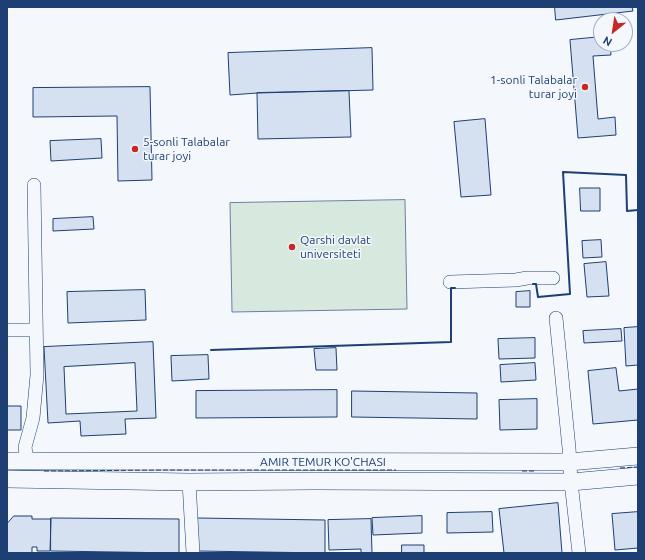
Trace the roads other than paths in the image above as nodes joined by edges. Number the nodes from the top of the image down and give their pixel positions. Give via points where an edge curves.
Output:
1 (34, 185) dead end
2 (553, 278) dead end
3 (450, 282) dead end
4 (556, 318) dead end
5 (7, 330) edge
6 (36, 330) junction
7 (638, 456) edge
8 (7, 460) edge
9 (27, 461) junction
10 (569, 462) junction
11 (638, 476) edge
12 (7, 479) edge
13 (189, 482) junction
14 (571, 482) junction
15 (193, 553) edge
16 (579, 553) edge

1 - 6 street
2 - 3 street
4 - 10 street
5 - 6 street
6 - 9 street via 37,375 33,418 25,446
7 - 10 main road, AMIR TEMUR KO'CHASI
8 - 9 main road, AMIR TEMUR KO'CHASI
9 - 10 main road, AMIR TEMUR KO'CHASI
10 - 14 street
11 - 14 main road, AMIR TEMUR KO'CHASI
12 - 13 main road, AMIR TEMUR KO'CHASI
13 - 14 main road, AMIR TEMUR KO'CHASI
13 - 15 street
14 - 16 street

